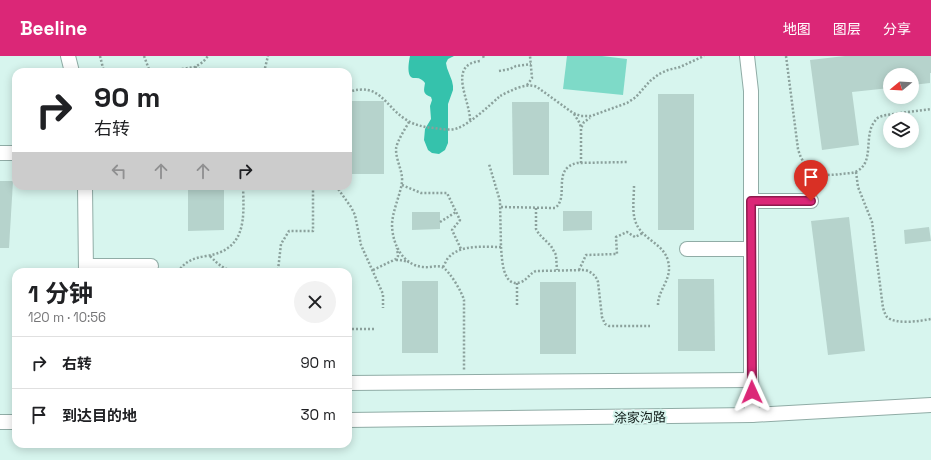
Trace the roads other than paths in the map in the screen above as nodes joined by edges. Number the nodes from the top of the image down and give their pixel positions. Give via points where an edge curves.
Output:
1 (68, 56) edge
2 (747, 56) edge
3 (71, 68) edge
4 (2, 153) dead end
5 (12, 153) edge
6 (86, 190) edge
7 (751, 201) junction
8 (811, 201) dead end
9 (687, 249) dead end
10 (751, 249) junction
11 (151, 266) dead end
12 (86, 268) edge
13 (108, 268) edge
14 (751, 380) junction
15 (352, 383) edge
16 (931, 405) edge
17 (752, 415) junction
18 (352, 420) edge
19 (0, 422) edge
20 (12, 422) edge

1 - 3 street
2 - 7 street via 750,91
4 - 5 street
6 - 12 street
7 - 8 street
7 - 10 street
9 - 10 street
10 - 14 street
11 - 13 street
14 - 15 street
14 - 17 street
16 - 17 street, 涂家沟路
17 - 18 street, 涂家沟路
19 - 20 street

